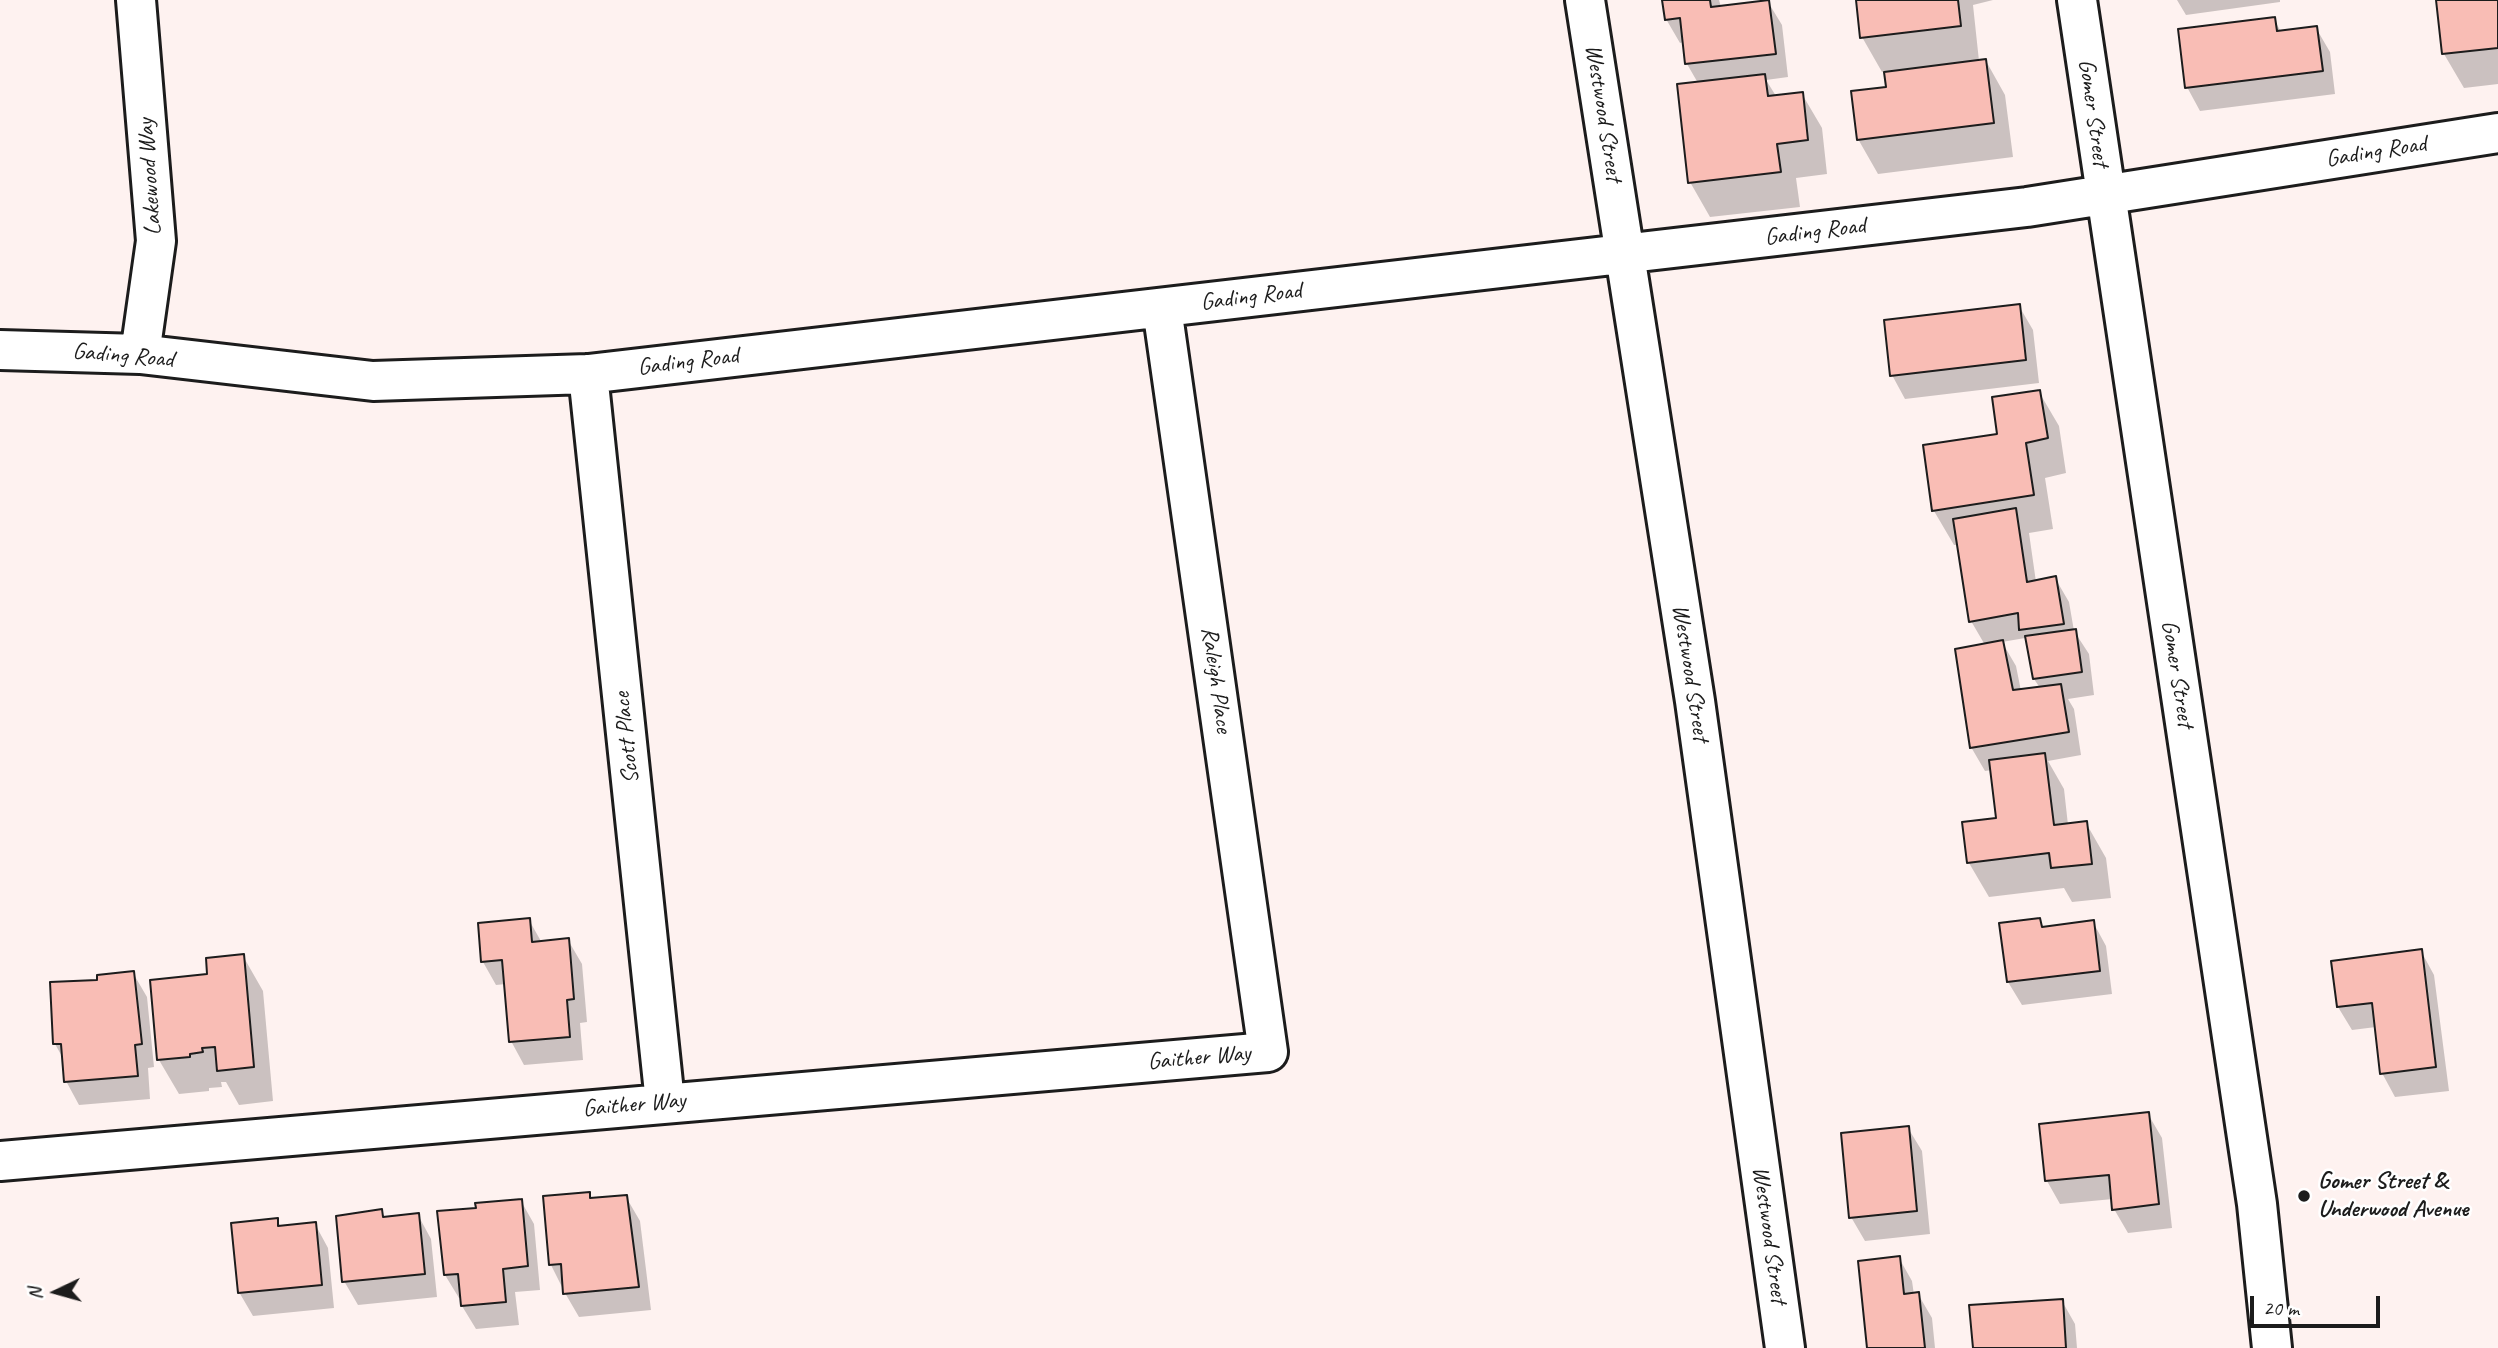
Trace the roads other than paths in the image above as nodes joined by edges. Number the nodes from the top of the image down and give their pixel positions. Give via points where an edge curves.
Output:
1 (136, 0) edge
2 (1585, 0) edge
3 (2077, 0) edge
4 (2498, 133) edge
5 (2105, 195) junction
6 (1626, 254) junction
7 (1162, 308) junction
8 (0, 350) edge
9 (139, 354) junction
10 (588, 373) junction
11 (1268, 1052) joint
12 (665, 1102) junction
13 (0, 1161) edge
14 (1785, 1348) edge
15 (2272, 1348) edge

1 - 9 street, Lakewood Way via 156,241
2 - 6 street, Westwood Street
3 - 5 street, Gomer Street
4 - 5 street, Gading Road
5 - 6 street, Gading Road
5 - 15 street, Gomer Street via 2255,1190
6 - 7 street, Gading Road
6 - 14 street, Westwood Street via 1695,701
7 - 10 street, Gading Road
7 - 11 street, Raleigh Place
8 - 9 street, Gading Road
9 - 10 street, Gading Road via 373,381
10 - 12 street, Scott Place
11 - 12 street, Gaither Way
12 - 13 street, Gaither Way

